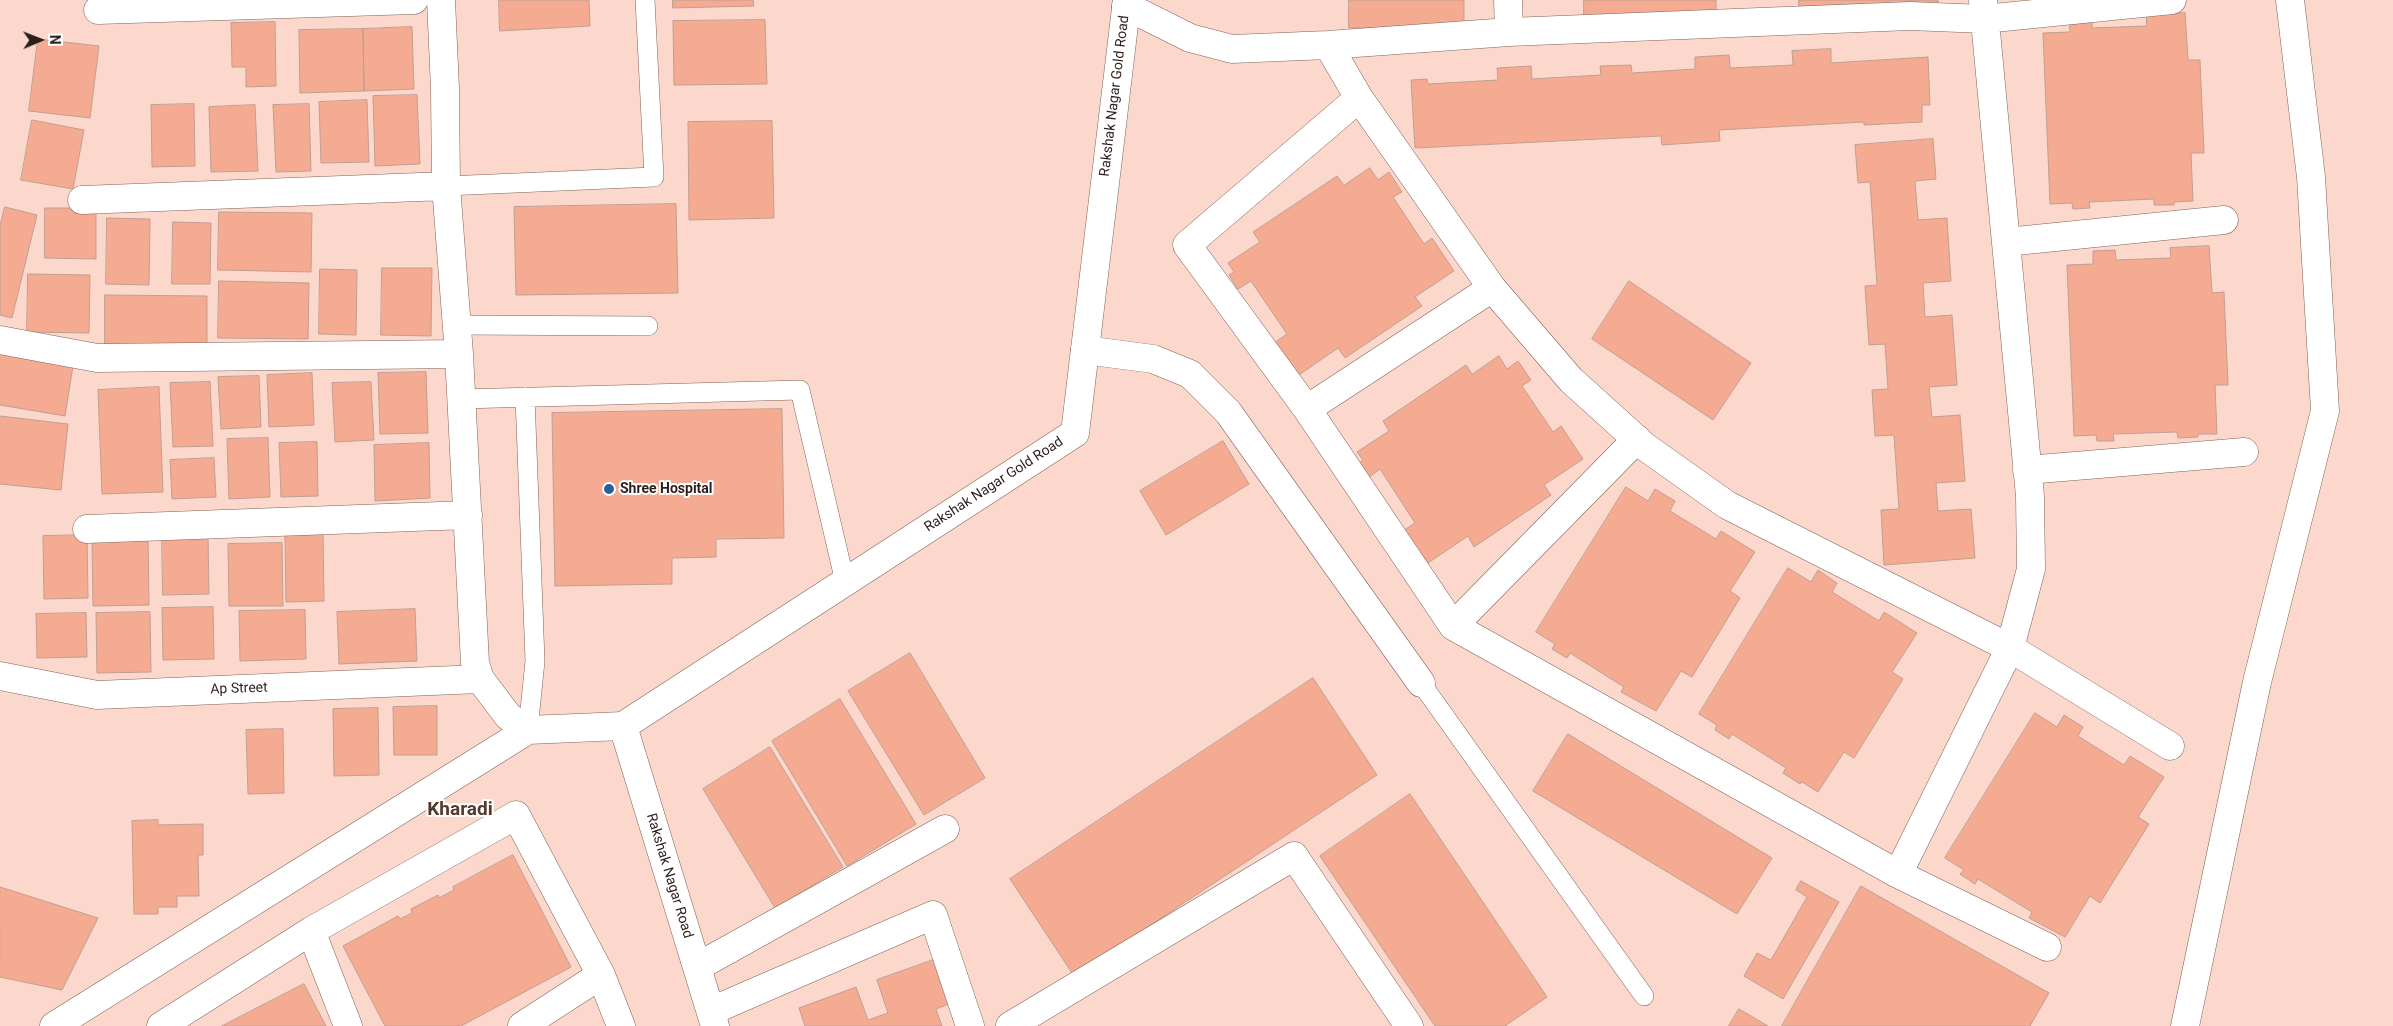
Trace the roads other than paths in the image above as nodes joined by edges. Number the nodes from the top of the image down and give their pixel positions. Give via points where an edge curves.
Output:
1 (414, 0) edge
2 (441, 0) edge
3 (645, 0) edge
4 (1508, 0) edge
5 (2172, 0) edge
6 (2290, 0) edge
7 (1126, 3) edge
8 (98, 10) dead end
9 (1983, 10) edge
10 (1509, 32) junction
11 (1328, 45) junction
12 (1359, 98) junction
13 (446, 186) junction
14 (82, 200) dead end
15 (2224, 220) dead end
16 (2006, 242) junction
17 (1492, 288) junction
18 (456, 325) junction
19 (648, 326) dead end
20 (0, 340) edge
21 (1085, 350) junction
22 (459, 354) junction
23 (524, 397) junction
24 (461, 399) junction
25 (1307, 409) junction
26 (1637, 439) junction
27 (2244, 452) dead end
28 (2027, 470) junction
29 (468, 515) junction
30 (87, 529) dead end
31 (845, 582) junction
32 (1454, 626) junction
33 (2010, 648) junction
34 (0, 676) edge
35 (480, 679) junction
36 (1421, 683) joint
37 (624, 726) junction
38 (528, 730) junction
39 (2170, 746) dead end
40 (945, 829) dead end
41 (1898, 874) junction
42 (311, 931) junction
43 (2047, 947) dead end
44 (697, 967) junction
45 (601, 975) junction
46 (1644, 996) dead end
47 (713, 1019) edge
48 (54, 1026) edge
49 (161, 1026) edge
50 (348, 1026) edge
51 (522, 1026) edge
52 (621, 1026) edge
53 (970, 1026) edge
54 (1010, 1026) edge
55 (1409, 1026) edge
56 (2185, 1026) edge

1 - 8 street
2 - 13 street
3 - 13 lane via 654,177
4 - 10 street
5 - 9 street
6 - 56 street via 2311,177 2325,411 2257,682
7 - 11 street via 1190,38 1232,49
7 - 21 street, Rakshak Nagar Gold Road
9 - 10 street via 1910,16
9 - 16 street
10 - 11 street
11 - 12 street
12 - 17 street
12 - 25 street via 1187,245
13 - 14 street
13 - 18 street
15 - 16 street
16 - 28 street
17 - 25 street
17 - 26 street via 1571,380
18 - 19 lane
18 - 22 street
20 - 22 street via 97,358
21 - 31 street, Rakshak Nagar Gold Road via 1075,433
21 - 36 street via 1153,359 1190,374 1216,399
22 - 24 street
23 - 24 lane
23 - 31 lane via 800,390
23 - 38 lane via 535,661
24 - 29 street
25 - 32 street
26 - 32 street
26 - 33 street via 1727,505
27 - 28 street
28 - 33 street via 2031,568
29 - 30 street
29 - 35 street via 475,663
31 - 37 street, Rakshak Nagar Gold Road
32 - 41 street
33 - 39 street
33 - 41 street
34 - 35 street, Ap Street via 97,695
35 - 38 street via 508,716
36 - 46 lane
37 - 38 street
37 - 44 street, Rakshak Nagar Road
38 - 48 street
40 - 44 street
41 - 43 street
42 - 45 street via 516,815
42 - 49 street
42 - 50 street
44 - 47 street, Rakshak Nagar Road
45 - 51 street
45 - 52 street
47 - 53 street via 933,915
54 - 55 street via 1294,856

